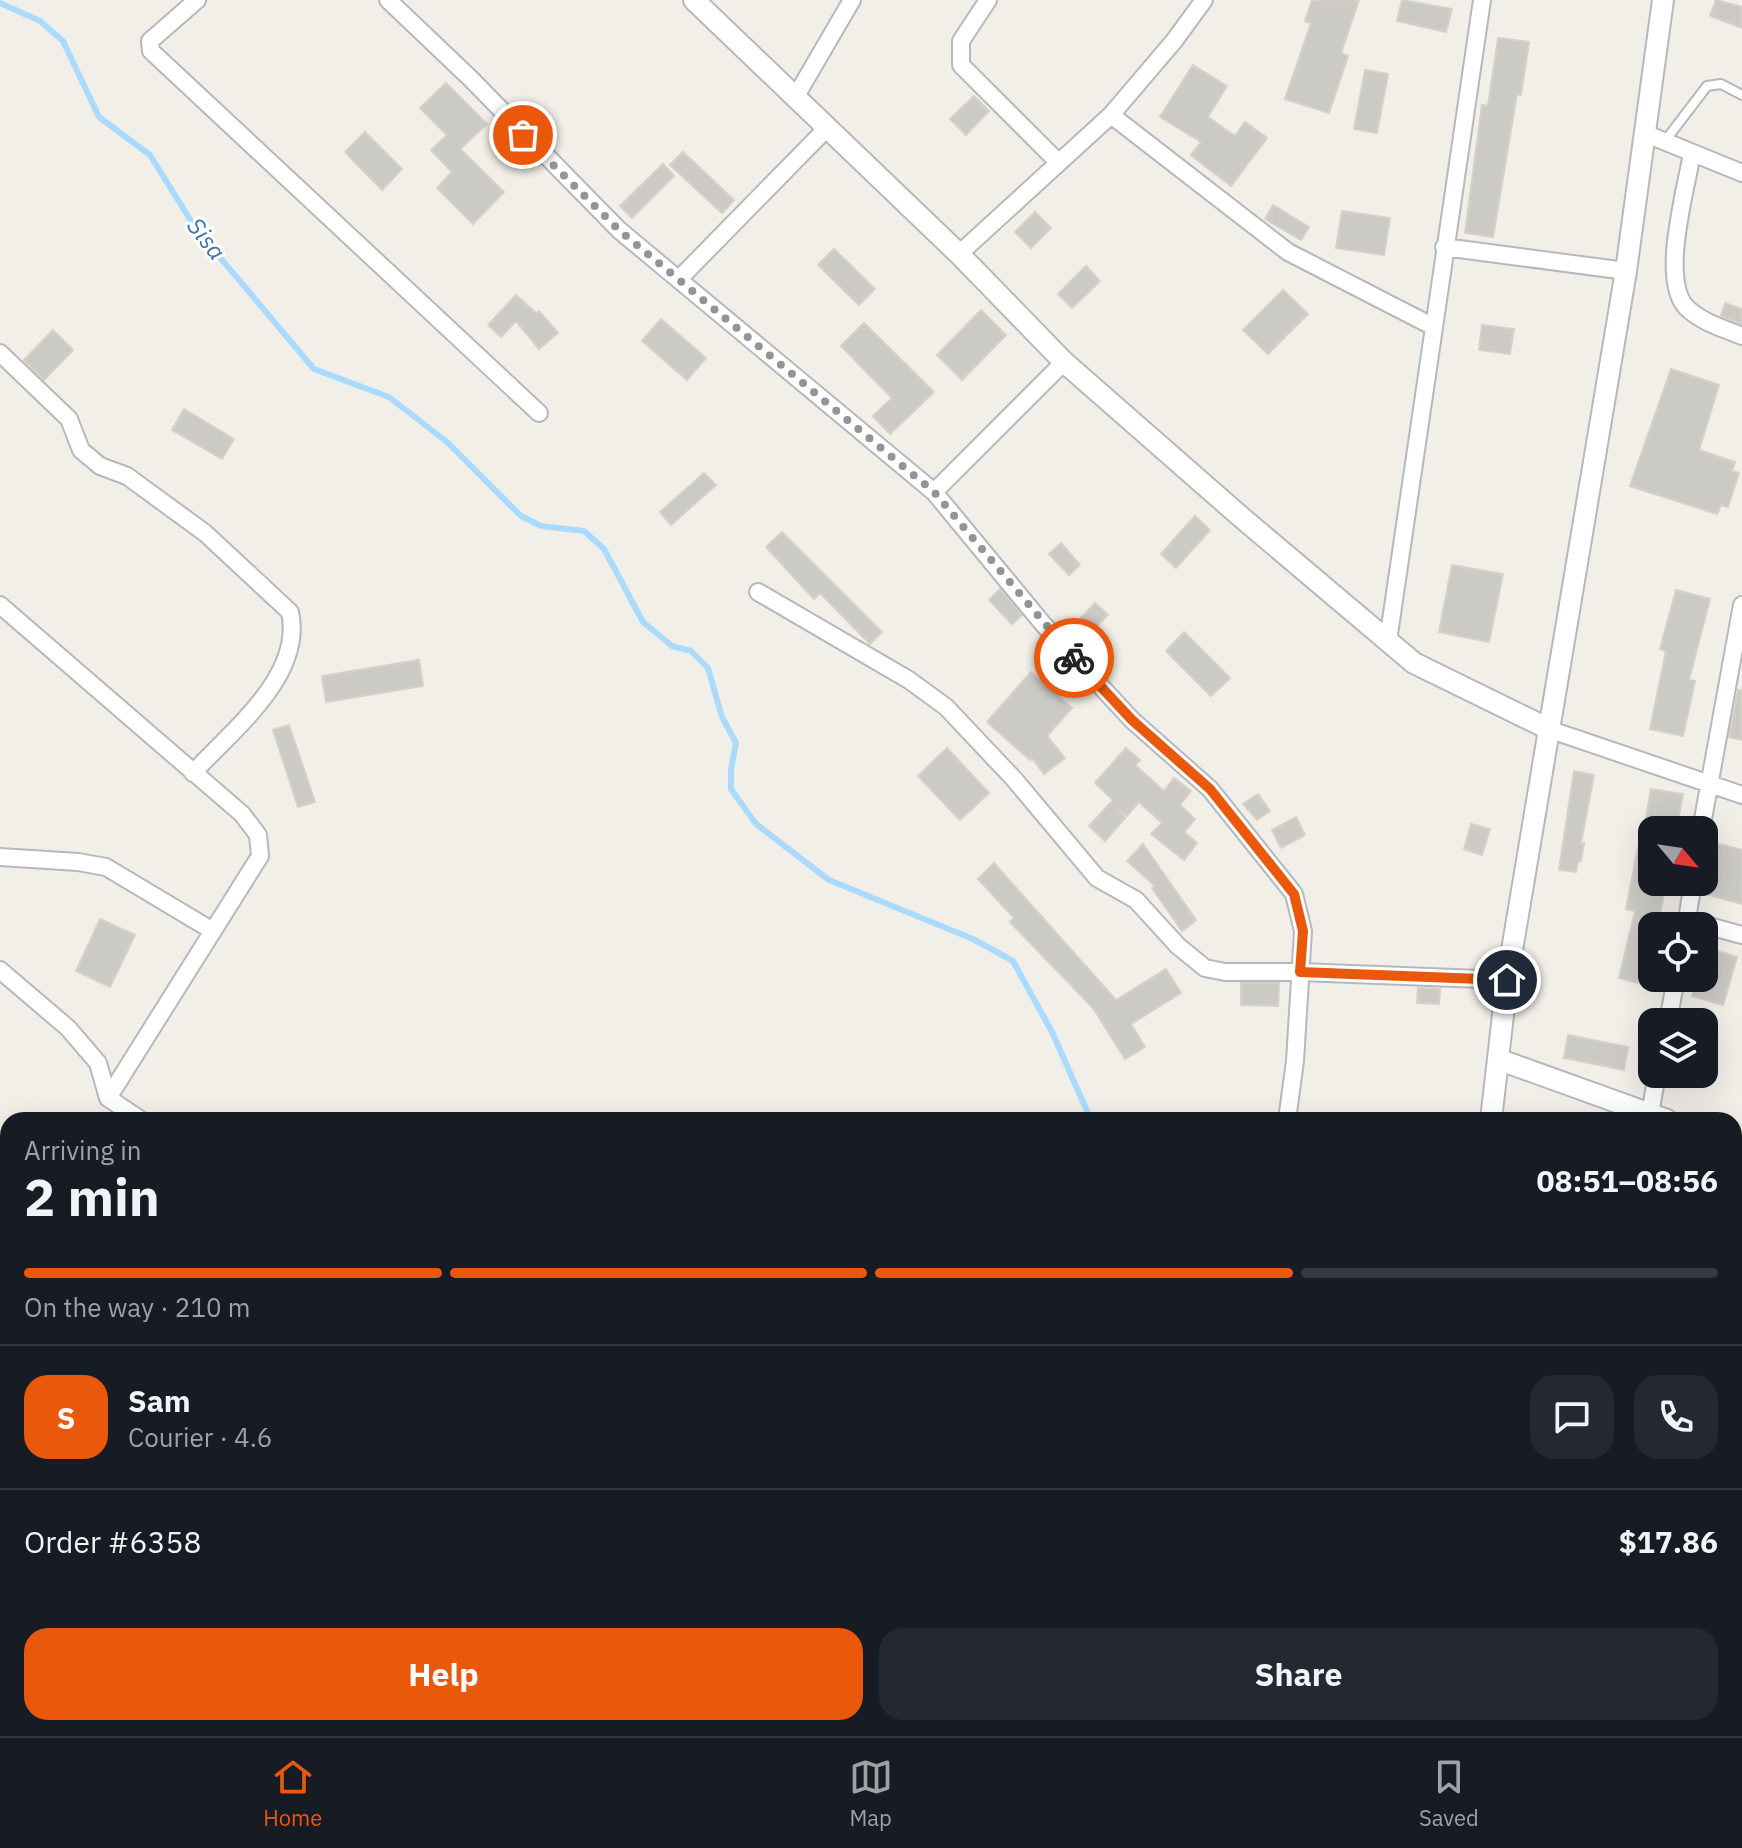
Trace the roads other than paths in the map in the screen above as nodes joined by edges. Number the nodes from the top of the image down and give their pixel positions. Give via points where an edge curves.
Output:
1 (197, 0) edge
2 (388, 0) edge
3 (694, 0) edge
4 (852, 0) edge
5 (988, 0) edge
6 (1204, 0) edge
7 (1482, 0) edge
8 (1663, 0) edge
9 (1742, 95) edge
10 (796, 96) junction
11 (1111, 115) junction
12 (828, 127) junction
13 (1644, 133) junction
14 (1665, 142) junction
15 (1692, 153) junction
16 (1058, 162) junction
17 (1742, 172) edge
18 (1444, 247) junction
19 (959, 254) junction
20 (1626, 271) junction
21 (679, 279) junction
22 (1432, 326) junction
23 (1742, 336) edge
24 (0, 353) edge
25 (1064, 362) junction
26 (539, 413) dead end
27 (934, 492) junction
28 (758, 592) dead end
29 (0, 605) edge
30 (1742, 605) edge
31 (1388, 641) junction
32 (1551, 730) junction
33 (193, 773) junction
34 (1708, 784) junction
35 (1742, 795) edge
36 (1703, 816) edge
37 (0, 857) edge
38 (1718, 930) edge
39 (213, 931) junction
40 (1742, 935) edge
41 (0, 970) edge
42 (1300, 972) junction
43 (1507, 980) junction
44 (1500, 1060) junction
45 (1656, 1088) edge
46 (108, 1098) junction
47 (129, 1112) edge
48 (1288, 1112) edge
49 (1492, 1112) edge
50 (1641, 1112) edge
51 (1655, 1112) edge

1 - 26 street via 150,41 151,51
2 - 21 street via 619,230
3 - 10 street
4 - 10 street
5 - 16 street via 961,41 961,65
6 - 11 street
7 - 18 street
8 - 13 street
9 - 14 lane via 1721,84 1707,86
10 - 12 street
11 - 16 street
11 - 22 street via 1288,252
12 - 19 street
12 - 21 street
13 - 14 street
13 - 20 street
14 - 15 street
15 - 17 street
15 - 23 street via 1675,289 1709,324
16 - 19 street
18 - 20 street
18 - 22 street
19 - 25 street
20 - 32 street
21 - 27 street
22 - 31 street
24 - 33 street via 69,419 81,450 205,533 290,612 294,630 277,682
25 - 27 street
25 - 31 street
27 - 42 street via 1043,624 1132,720 1210,789 1294,894 1303,931
28 - 42 street via 946,707 1097,878 1136,900 1205,968
29 - 33 street
30 - 34 street
31 - 32 street via 1414,663
32 - 34 street
32 - 43 street
33 - 39 street via 242,814 258,835 260,856
34 - 35 street
34 - 36 street
37 - 39 street via 106,867
38 - 40 street
39 - 46 street
41 - 46 street via 68,1028 98,1063
42 - 43 street
42 - 48 street
43 - 44 street
44 - 49 street
44 - 50 street
45 - 51 street
46 - 47 street

